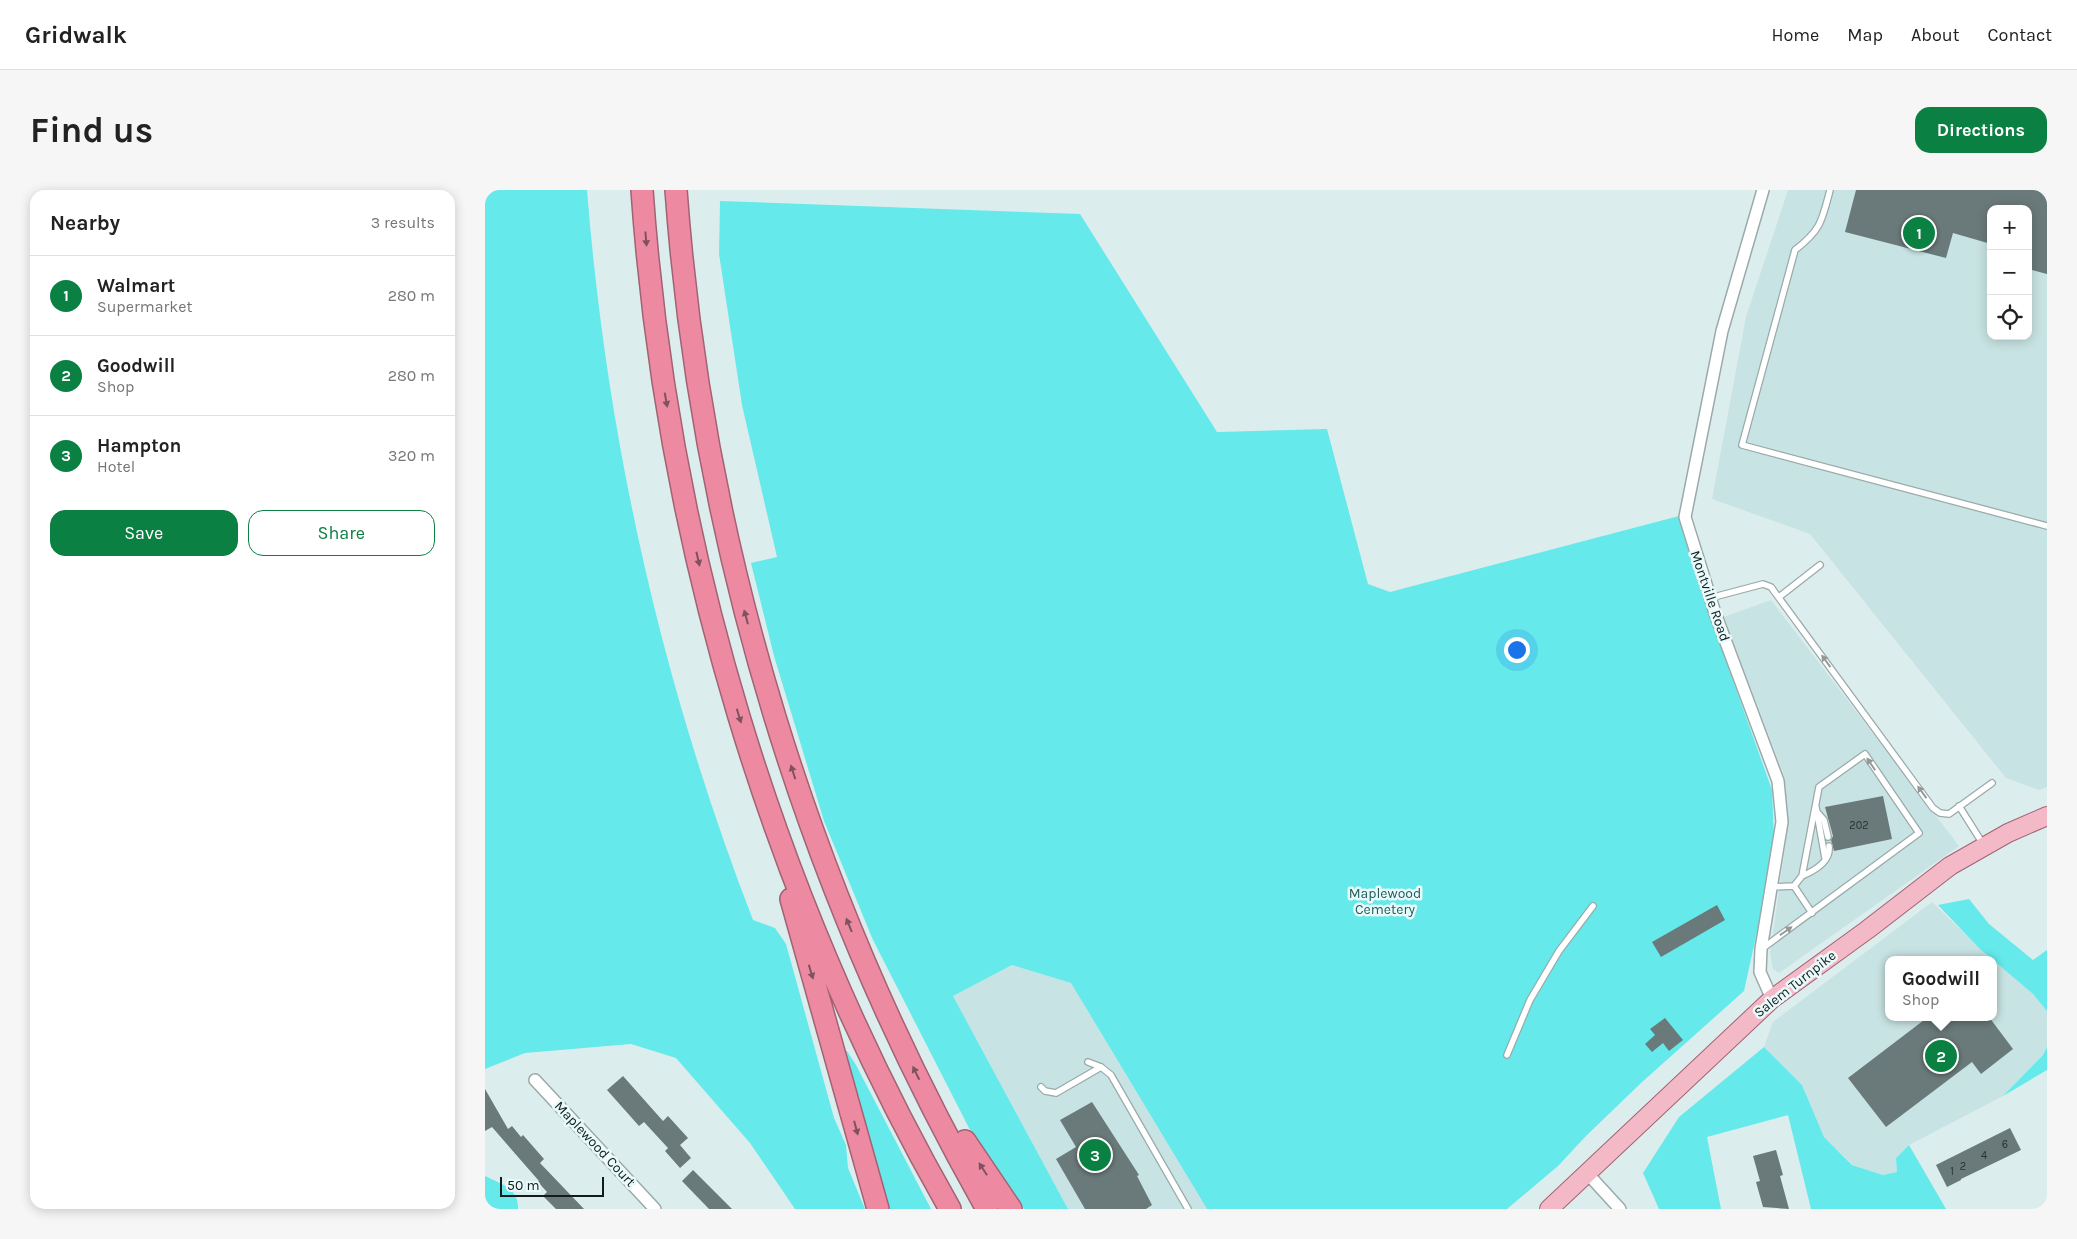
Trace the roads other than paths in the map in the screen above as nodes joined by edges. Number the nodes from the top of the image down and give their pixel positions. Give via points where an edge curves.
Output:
1 (642, 190) edge
2 (676, 190) edge
3 (1763, 190) edge
4 (1830, 190) edge
5 (2047, 526) edge
6 (1820, 565) dead end
7 (1779, 597) junction
8 (1710, 598) junction
9 (1992, 783) dead end
10 (1815, 802) junction
11 (1959, 806) junction
12 (1817, 812) junction
13 (2047, 816) edge
14 (1828, 837) dead end
15 (1829, 846) dead end
16 (1984, 846) junction
17 (786, 856) junction
18 (1825, 858) junction
19 (1802, 876) junction
20 (1794, 886) junction
21 (1771, 887) junction
22 (1593, 906) dead end
23 (1812, 913) junction
24 (1761, 949) junction
25 (1771, 999) junction
26 (1507, 1055) dead end
27 (1088, 1062) dead end
28 (1101, 1067) junction
29 (535, 1080) dead end
30 (1041, 1087) dead end
31 (931, 1103) junction
32 (1587, 1173) junction
33 (655, 1209) edge
34 (878, 1209) edge
35 (950, 1209) edge
36 (987, 1209) edge
37 (1011, 1209) edge
38 (1188, 1209) edge
39 (1549, 1209) edge
40 (1620, 1209) edge

1 -> 17 highway via 658,346 691,531 732,692
31 -> 2 highway via 879,996 833,884 797,785 759,662 730,553 707,440 687,310
3 - 8 street, Montville Road via 1722,331 1685,518
4 - 5 lane via 1822,222 1813,236 1795,250 1742,446
6 - 7 lane
7 - 8 lane via 1763,584
11 -> 7 lane via 1949,814 1933,808
8 - 21 street, Montville Road via 1778,782 1782,822
9 - 11 lane
10 - 12 lane
10 - 19 lane
23 -> 10 lane via 1919,833 1865,754 1819,787
11 - 16 lane
12 - 14 lane via 1824,820
12 - 18 lane
13 - 16 main road, Salem Turnpike
15 - 18 lane
16 - 25 main road, Salem Turnpike via 1950,866
17 -> 34 highway via 794,913
17 - 35 highway via 863,1042
18 - 19 lane via 1819,868
19 - 20 lane
20 - 21 lane
20 - 23 lane
21 - 24 street, Montville Road
22 - 26 lane via 1559,951 1530,1000
24 -> 23 lane
24 - 25 street, Montville Road via 1760,972
25 - 32 main road, Salem Turnpike
27 - 28 lane
28 - 30 lane via 1056,1093
28 - 38 lane via 1111,1075
29 - 33 street, Maplewood Court
31 - 36 highway
37 -> 31 highway via 959,1132
32 - 39 main road, Salem Turnpike
32 - 40 street

